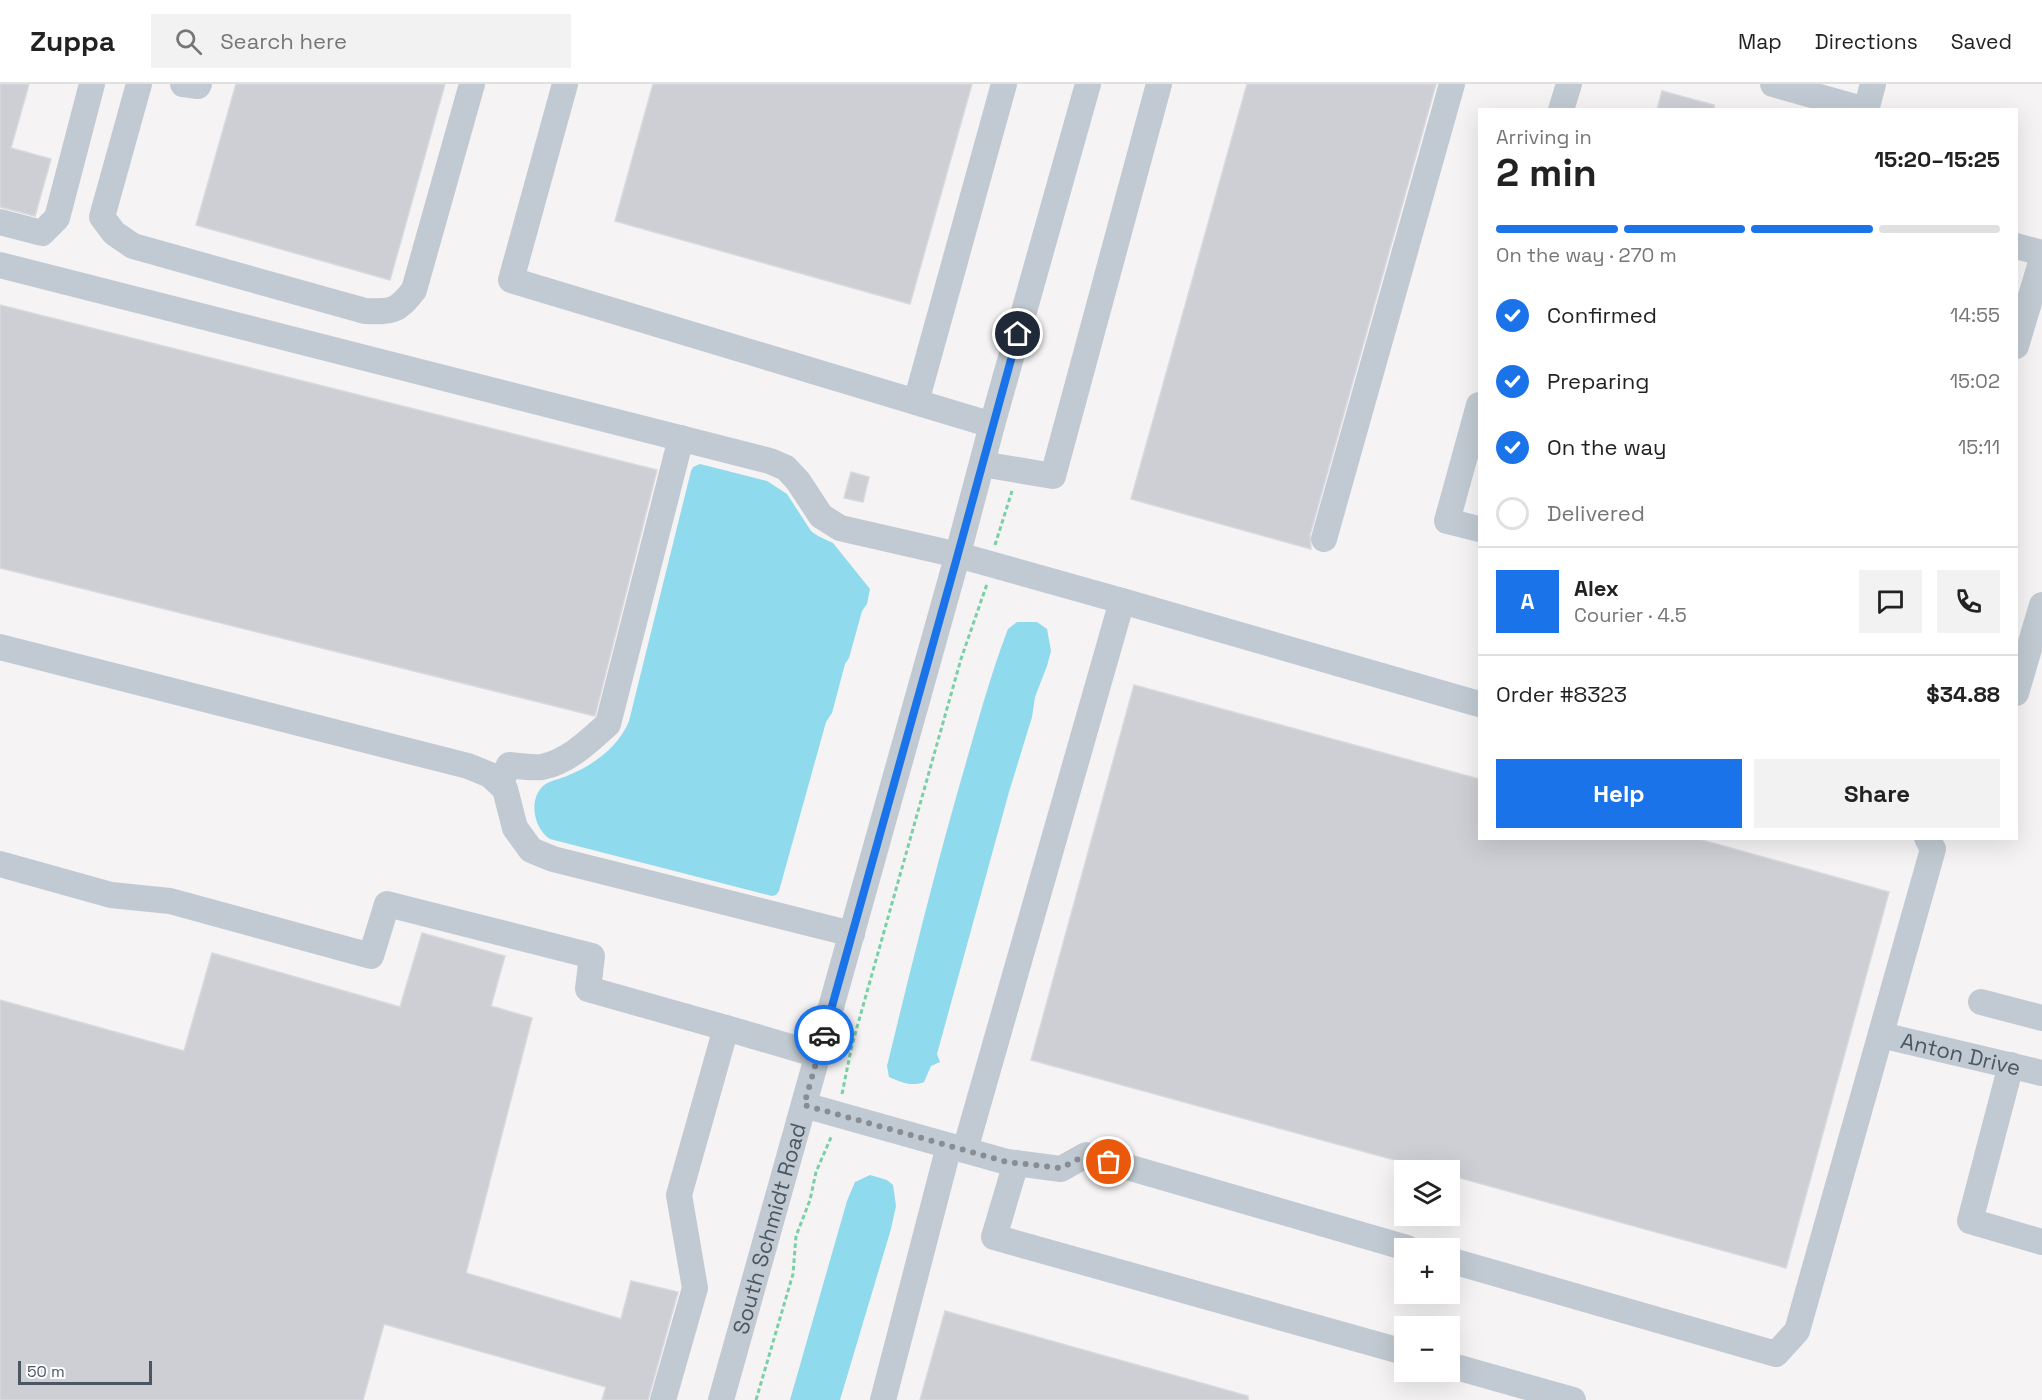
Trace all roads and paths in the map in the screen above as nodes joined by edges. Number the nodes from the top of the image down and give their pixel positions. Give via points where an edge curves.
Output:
1 (92, 84) edge
2 (139, 84) edge
3 (183, 84) edge
4 (199, 84) edge
5 (472, 84) edge
6 (565, 84) edge
7 (1004, 84) edge
8 (1088, 84) edge
9 (1159, 84) edge
10 (1452, 84) edge
11 (1569, 84) edge
12 (1773, 84) edge
13 (1873, 84) edge
14 (1820, 90) edge
15 (1563, 108) edge
16 (1861, 108) edge
17 (1867, 108) edge
18 (0, 222) edge
19 (2018, 247) edge
20 (2042, 254) edge
21 (2042, 259) edge
22 (0, 265) edge
23 (2018, 339) edge
24 (916, 402) junction
25 (1478, 409) edge
26 (992, 425) junction
27 (681, 438) junction
28 (982, 464) junction
29 (1015, 481) dead end
30 (1478, 529) edge
31 (1324, 539) dead end
32 (958, 555) junction
33 (991, 564) junction
34 (1122, 601) junction
35 (2042, 605) edge
36 (0, 647) edge
37 (2018, 686) edge
38 (1478, 704) edge
39 (500, 783) junction
40 (1929, 840) edge
41 (0, 864) edge
42 (852, 934) junction
43 (1981, 1002) dead end
44 (2042, 1018) edge
45 (726, 1028) junction
46 (1881, 1035) junction
47 (818, 1054) junction
48 (2011, 1065) junction
49 (2042, 1073) edge
50 (804, 1105) junction
51 (837, 1114) junction
52 (957, 1148) junction
53 (1016, 1163) junction
54 (2042, 1242) edge
55 (1394, 1244) edge
56 (1460, 1263) edge
57 (1394, 1349) edge
58 (1460, 1368) edge
59 (663, 1400) edge
60 (721, 1400) edge
61 (756, 1400) edge
62 (883, 1400) edge
63 (1573, 1400) edge

1 - 18 street via 57,218 42,233
2 - 5 street via 102,217 114,233 133,246 365,311 383,312 401,306 414,290
3 - 4 street
6 - 24 street via 511,280
7 - 24 street
8 - 26 street, South Schmidt Road
9 - 28 street via 1053,476
10 - 31 street
11 - 15 street
12 - 14 street
13 - 17 street
14 - 16 street
19 - 20 street
21 - 23 street
22 - 27 street
24 - 26 street
25 - 30 street via 1447,521
26 - 28 street, South Schmidt Road
27 - 32 street via 786,468 821,516 840,528
27 - 39 street via 608,724 559,762 539,767 509,765
28 - 32 street, South Schmidt Road
29 - 33 path
32 - 33 street
32 - 42 street, South Schmidt Road
33 - 34 street
33 - 51 path via 852,1045
34 - 38 street
34 - 52 street
35 - 37 street
36 - 39 street via 468,766
39 - 42 street via 514,828 531,850 553,859
40 - 46 street via 1933,849
41 - 45 street via 111,895 170,901 371,956 387,904 592,956 588,989
42 - 47 street, South Schmidt Road
43 - 44 street
45 - 47 street
45 - 59 street via 679,1195 695,1288
46 - 48 street, Anton Drive
46 - 56 street via 1797,1331 1776,1354
47 - 50 street, South Schmidt Road
48 - 49 street, Anton Drive
48 - 54 street via 1970,1221
50 - 51 street
50 - 60 street, South Schmidt Road
51 - 52 street
51 - 61 path via 796,1236 793,1274
52 - 53 street
52 - 62 street
53 - 55 street via 1061,1168 1086,1155
53 - 57 street via 994,1237
58 - 63 street

